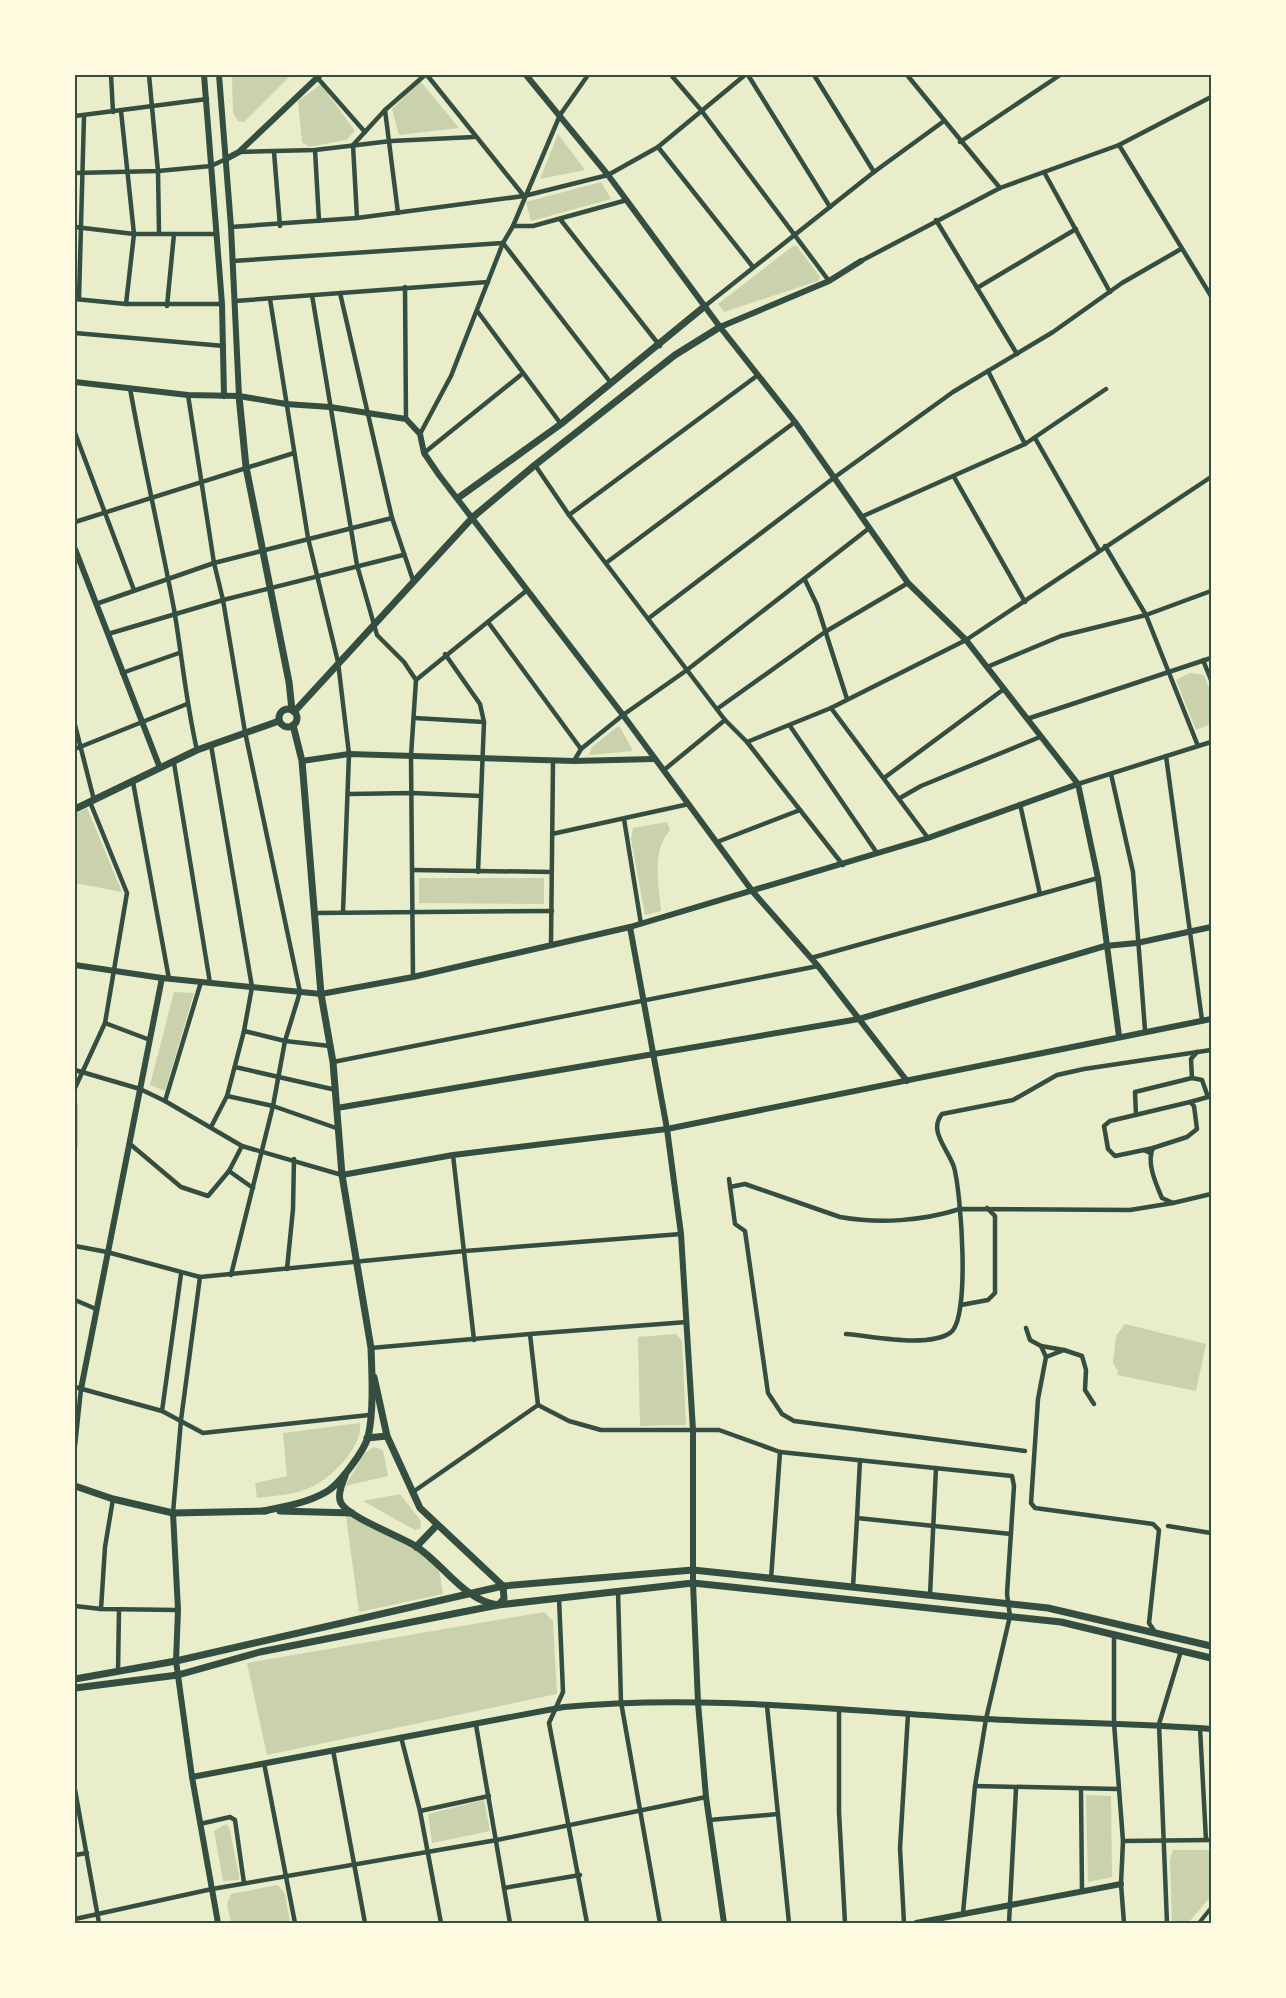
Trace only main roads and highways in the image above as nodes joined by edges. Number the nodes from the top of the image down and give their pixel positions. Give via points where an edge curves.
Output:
1 (705, 306) road end
2 (720, 327) road end
3 (239, 396) road end
4 (458, 498) road end
5 (293, 711) junction
6 (279, 721) junction
7 (293, 725) junction
8 (75, 809) edge
9 (372, 1369) junction
10 (387, 1436) junction
11 (367, 1438) junction
12 (346, 1472) junction
13 (75, 1486) edge
14 (263, 1511) junction
15 (352, 1513) junction
16 (437, 1525) junction
17 (416, 1547) junction
18 (503, 1586) junction
19 (469, 1594) junction
20 (498, 1605) junction
21 (1211, 1646) edge
22 (1211, 1658) edge
23 (75, 1679) edge
24 (75, 1688) edge

1 - 4 main road via 561,424
2 - 5 main road via 675,355 473,517
3 - 5 main road via 246,467
5 - 6 main road via 280,713
5 - 7 main road via 297,719
6 - 7 main road via 284,726
6 - 8 main road via 197,750
7 - 9 main road via 302,761 321,994 333,1062 342,1175
9 - 10 main road
9 - 11 main road
10 - 11 main road
10 - 16 main road via 420,1508
11 - 12 main road
12 - 14 main road via 327,1492 298,1504
12 - 15 main road via 341,1503
13 - 14 main road via 173,1513
14 - 15 main road
15 - 17 main road
16 - 17 main road
16 - 18 main road
17 - 19 main road
18 - 19 main road
18 - 20 main road via 504,1599
18 - 21 main road via 693,1570 1048,1608
19 - 20 main road via 483,1603
19 - 23 main road
20 - 22 main road via 693,1582 1061,1622
20 - 24 main road via 260,1652 178,1675

